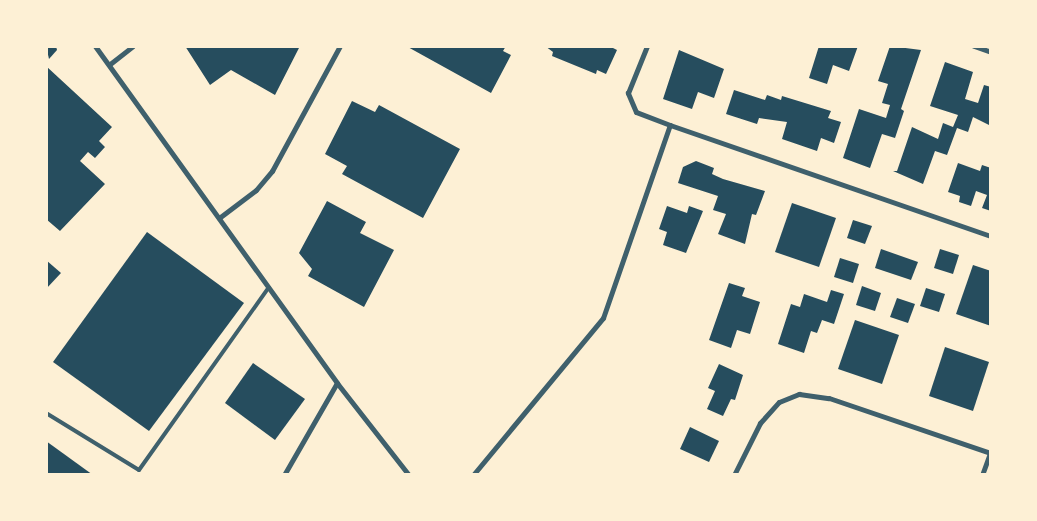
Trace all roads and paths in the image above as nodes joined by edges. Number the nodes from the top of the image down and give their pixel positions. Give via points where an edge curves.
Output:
1 (95, 46) edge
2 (133, 46) edge
3 (340, 46) edge
4 (647, 46) edge
5 (974, 46) edge
6 (991, 52) edge
7 (110, 64) junction
8 (670, 125) junction
9 (219, 218) junction
10 (991, 236) edge
11 (269, 287) junction
12 (337, 383) junction
13 (46, 413) edge
14 (990, 451) edge
15 (284, 475) edge
16 (409, 475) edge
17 (473, 475) edge
18 (734, 475) edge
19 (982, 475) edge

1 - 7 street
2 - 7 street
3 - 9 street via 272,171 256,190
4 - 8 street via 628,93 636,112
5 - 6 street
7 - 9 street
8 - 10 street
8 - 17 street via 603,318
9 - 11 street
11 - 12 street
11 - 13 lane via 139,470
12 - 15 street
12 - 16 street
14 - 18 street via 829,398 799,394 779,402 760,423
14 - 19 street

